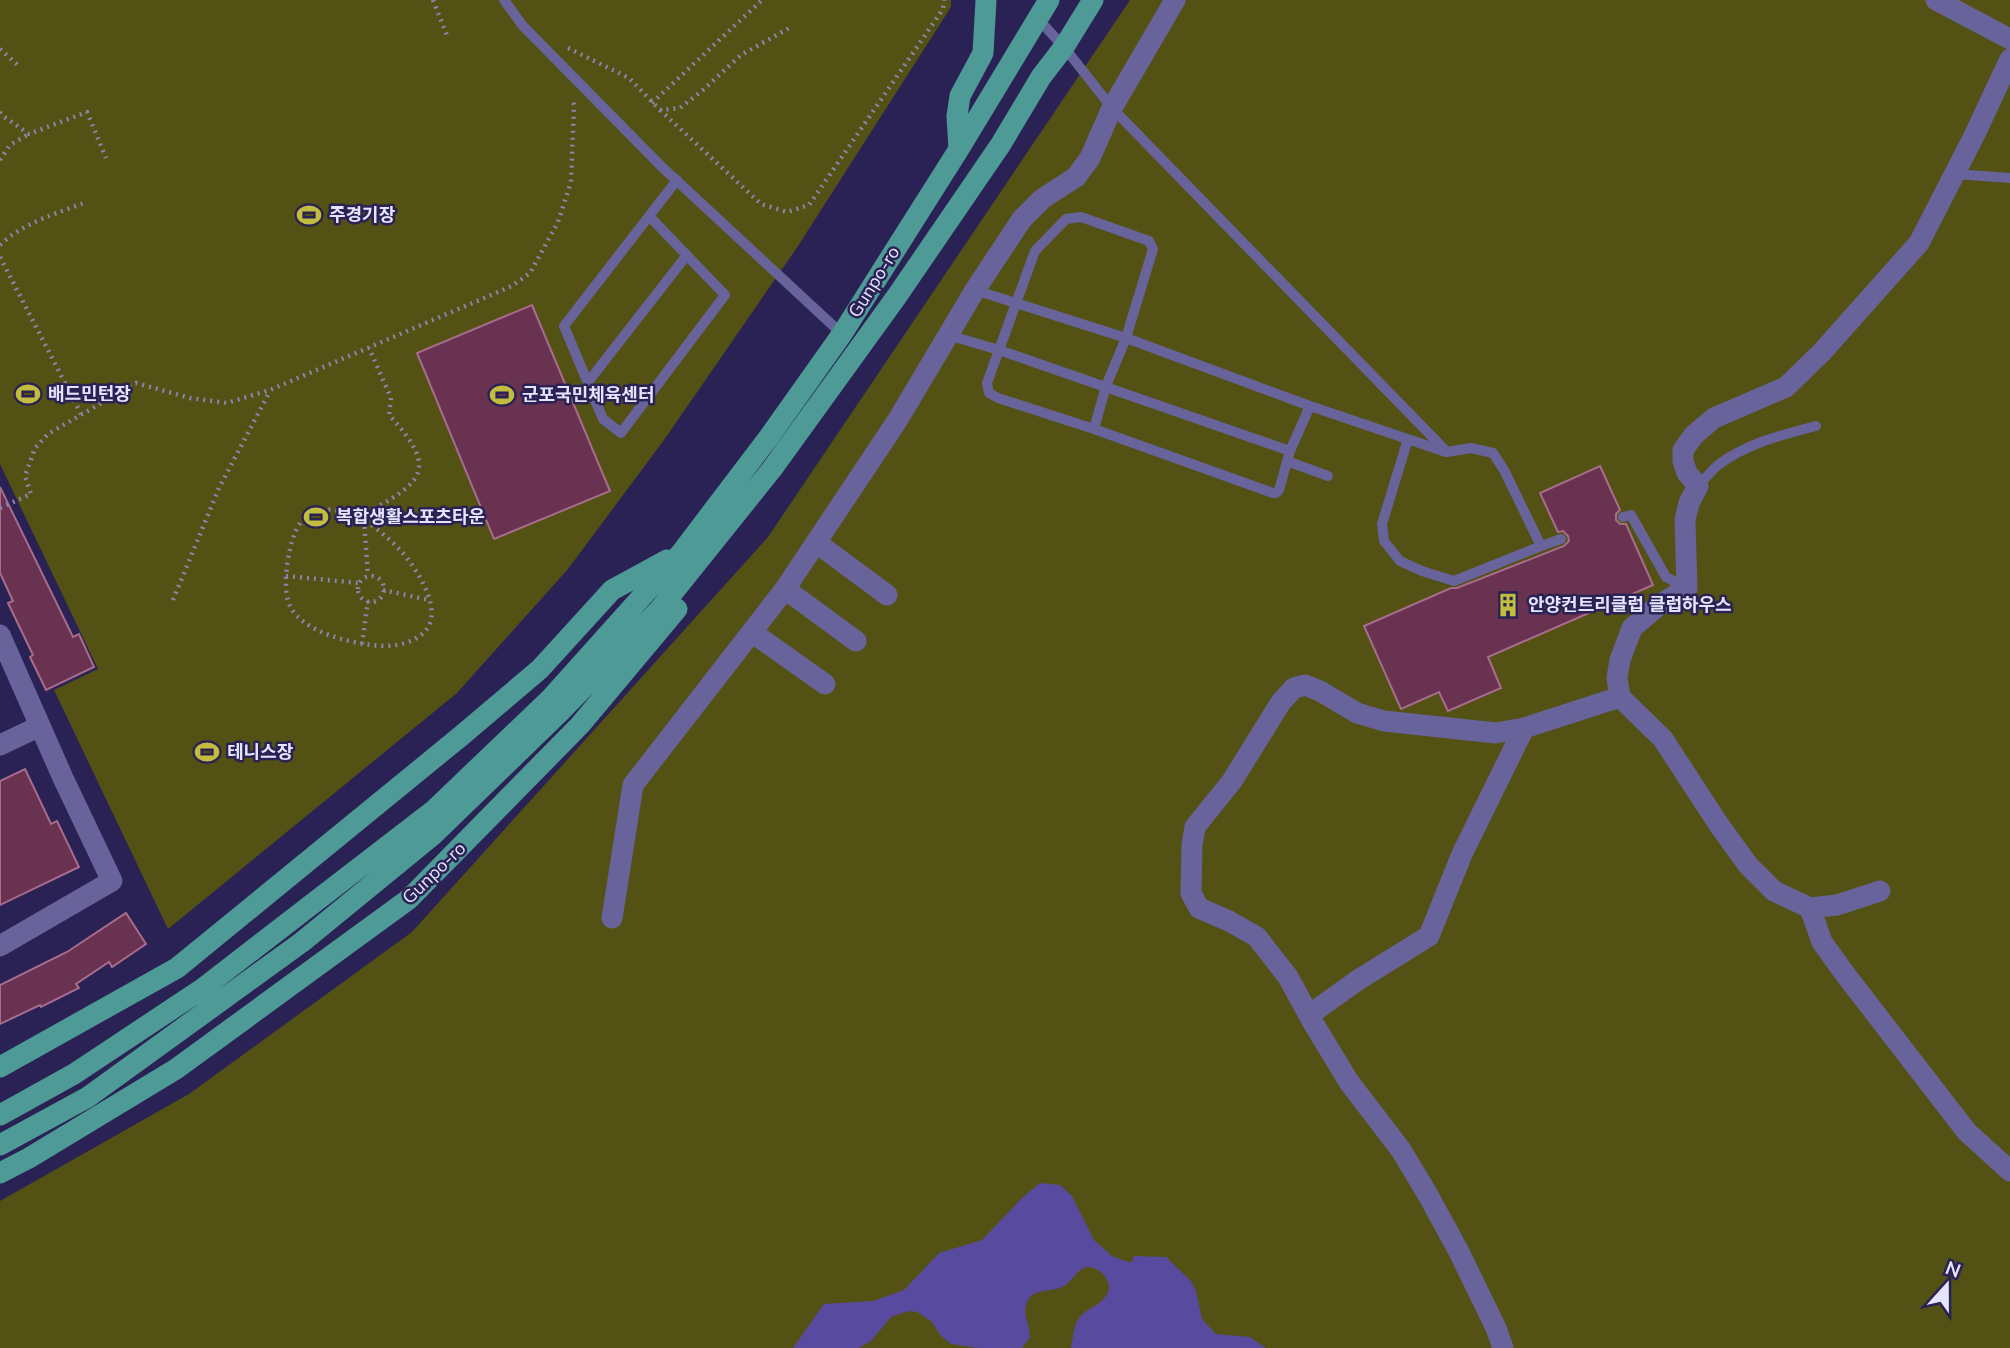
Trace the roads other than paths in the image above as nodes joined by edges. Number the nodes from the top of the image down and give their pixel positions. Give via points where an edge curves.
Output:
1 (504, 0) edge
2 (986, 0) edge
3 (1049, 0) edge
4 (1093, 0) edge
5 (1175, 0) edge
6 (1936, 0) edge
7 (1038, 19) junction
8 (2010, 39) edge
9 (1064, 47) junction
10 (2010, 59) edge
11 (2002, 95) edge
12 (1112, 108) junction
13 (959, 149) junction
14 (1955, 174) junction
15 (2010, 177) edge
16 (940, 179) junction
17 (677, 180) junction
18 (649, 216) junction
19 (687, 255) junction
20 (975, 290) junction
21 (897, 296) junction
22 (1016, 303) junction
23 (842, 334) junction
24 (948, 335) junction
25 (1126, 338) junction
26 (999, 350) junction
27 (588, 382) junction
28 (1106, 386) junction
29 (1310, 406) junction
30 (1816, 426) dead end
31 (1094, 429) junction
32 (1408, 439) junction
33 (1447, 453) junction
34 (1289, 456) junction
35 (772, 470) junction
36 (1328, 475) dead end
37 (1698, 486) junction
38 (1623, 517) dead end
39 (1561, 539) dead end
40 (817, 543) junction
41 (1541, 546) junction
42 (681, 552) junction
43 (785, 589) junction
44 (1687, 589) junction
45 (887, 595) dead end
46 (753, 632) junction
47 (0, 635) edge
48 (856, 641) dead end
49 (825, 684) dead end
50 (1620, 697) junction
51 (40, 726) junction
52 (1524, 728) junction
53 (0, 745) edge
54 (1880, 891) dead end
55 (1810, 908) junction
56 (612, 918) dead end
57 (0, 946) edge
58 (1308, 1015) junction
59 (0, 1067) edge
60 (0, 1115) edge
61 (0, 1145) edge
62 (2010, 1171) edge
63 (0, 1173) edge
64 (1503, 1348) edge

1 - 17 lane via 523,26
2 - 13 main road via 983,53 960,96
3 - 7 main road, Gunpo-ro
4 - 9 main road, Gunpo-ro
5 - 12 street
6 - 8 street
7 - 9 lane
7 - 13 main road, Gunpo-ro
9 - 12 lane
9 - 21 main road, Gunpo-ro
10 - 11 street
11 - 14 street
12 - 20 street via 1090,158 1076,177 1030,210
12 - 33 lane
13 - 16 main road, Gunpo-ro
14 - 15 lane
14 - 37 street via 1919,243 1822,352 1786,387 1714,418 1694,435 1683,450 1683,461
16 - 21 main road via 945,179 947,188 897,271
16 - 23 main road, Gunpo-ro
17 - 18 lane
17 - 23 lane
18 - 19 lane
18 - 27 lane via 565,326
19 - 27 lane
19 - 27 lane via 725,295 621,433 603,419
20 - 22 lane
20 - 24 street
21 - 35 main road, Gunpo-ro
22 - 25 lane
22 - 25 lane via 1035,251 1066,219 1081,217 1149,241 1153,249
22 - 26 lane
23 - 42 main road, Gunpo-ro
24 - 26 lane
24 - 40 street
25 - 28 lane
25 - 29 lane
26 - 28 lane
26 - 31 lane via 987,383 989,393
28 - 31 lane
28 - 34 lane
29 - 32 lane
29 - 34 lane
30 - 37 lane via 1742,450
31 - 34 lane via 1273,493 1279,489
32 - 33 lane
32 - 41 lane via 1381,524 1384,541 1401,561 1454,581
33 - 41 lane via 1471,448 1493,453
34 - 36 lane
35 - 61 main road, Gunpo-ro via 659,610 434,834 302,942 88,1097
35 - 63 main road, Gunpo-ro via 751,517 580,725 409,900 176,1069
37 - 44 street via 1685,520
38 - 44 lane via 1631,515 1666,578
39 - 41 lane
40 - 43 street
40 - 45 street
42 - 59 main road, Gunpo-ro via 612,590 540,669 177,968
42 - 60 main road, Gunpo-ro via 551,698 434,810 202,989 74,1074
43 - 46 street
43 - 48 street
44 - 50 street via 1632,628 1620,660
46 - 49 street
46 - 56 street via 634,785
47 - 51 street
50 - 52 street
50 - 55 street via 1663,738 1748,865 1774,891
51 - 53 street
51 - 57 street via 112,881
52 - 58 street via 1462,854 1429,936
52 - 58 street via 1496,733 1384,721 1357,713 1305,685 1294,688 1282,702 1238,772 1195,827 1191,893 1199,908 1257,936 1288,977
54 - 55 street
55 - 62 street via 1822,942 1845,974 1967,1132
58 - 64 street via 1428,1195

